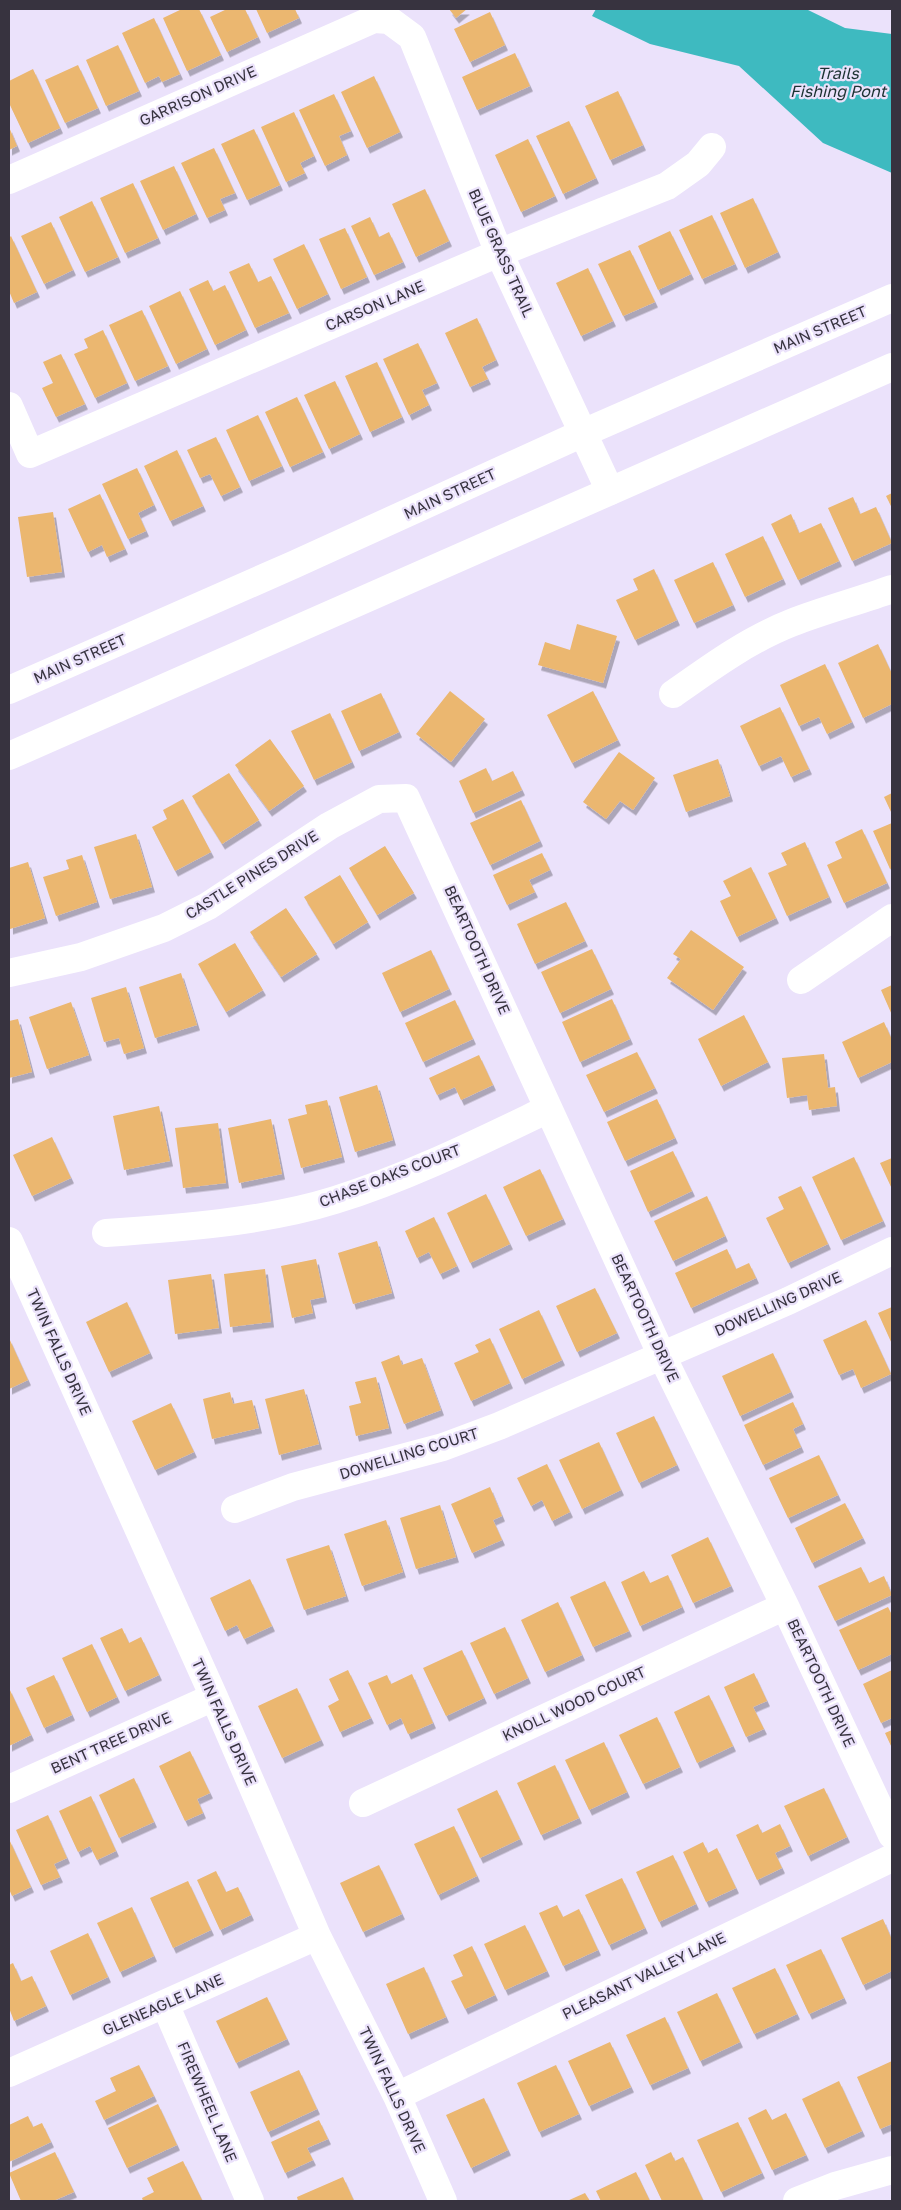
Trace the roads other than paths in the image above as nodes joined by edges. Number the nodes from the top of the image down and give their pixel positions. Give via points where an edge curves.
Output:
1 (389, 20) joint
2 (712, 147) dead end
3 (9, 180) edge
4 (499, 253) junction
5 (892, 298) edge
6 (892, 366) edge
7 (9, 406) edge
8 (583, 433) junction
9 (610, 491) junction
10 (892, 589) edge
11 (9, 690) edge
12 (673, 694) dead end
13 (9, 756) edge
14 (406, 798) joint
15 (892, 918) edge
16 (9, 973) edge
17 (801, 980) dead end
18 (548, 1109) junction
19 (106, 1233) dead end
20 (9, 1241) edge
21 (892, 1251) edge
22 (17, 1281) edge
23 (662, 1356) junction
24 (235, 1509) dead end
25 (785, 1606) junction
26 (214, 1696) junction
27 (9, 1788) edge
28 (364, 1803) dead end
29 (892, 1835) edge
30 (892, 1858) edge
31 (317, 1936) junction
32 (165, 2004) junction
33 (9, 2073) edge
34 (397, 2096) junction
35 (892, 2170) edge
36 (250, 2201) edge
37 (443, 2201) edge
38 (797, 2201) edge

1 - 3 street, GARRISON DRIVE via 374,19
1 - 4 street, BLUE GRASS TRAIL via 412,37
2 - 4 street, CARSON LANE via 698,164 667,186
4 - 7 street, CARSON LANE via 30,454
4 - 8 street, BLUE GRASS TRAIL
5 - 8 street, MAIN STREET
6 - 9 street
8 - 9 street, BLUE GRASS TRAIL
8 - 11 street, MAIN STREET via 293,566
9 - 13 street
10 - 12 street via 791,623 719,661
14 - 16 street, CASTLE PINES DRIVE via 379,799 329,826 208,906 164,928 81,957
14 - 18 street, BEARTOOTH DRIVE
15 - 17 street
18 - 19 street, CHASE OAKS COURT via 447,1157 335,1200 223,1222
18 - 23 street, BEARTOOTH DRIVE
20 - 22 street, TWIN FALLS DRIVE
21 - 23 street, DOWELLING DRIVE
22 - 26 street, TWIN FALLS DRIVE
23 - 24 street, DOWELLING COURT via 444,1447 293,1487
23 - 25 street, BEARTOOTH DRIVE
25 - 28 street, KNOLL WOOD COURT
25 - 29 street, BEARTOOTH DRIVE
26 - 27 street, BENT TREE DRIVE
26 - 31 street, TWIN FALLS DRIVE
30 - 34 street, PLEASANT VALLEY LANE
31 - 32 street, GLENEAGLE LANE
31 - 34 street, TWIN FALLS DRIVE
32 - 33 street, GLENEAGLE LANE
32 - 36 street, FIREWHEEL LANE
34 - 37 street, TWIN FALLS DRIVE
35 - 38 street

